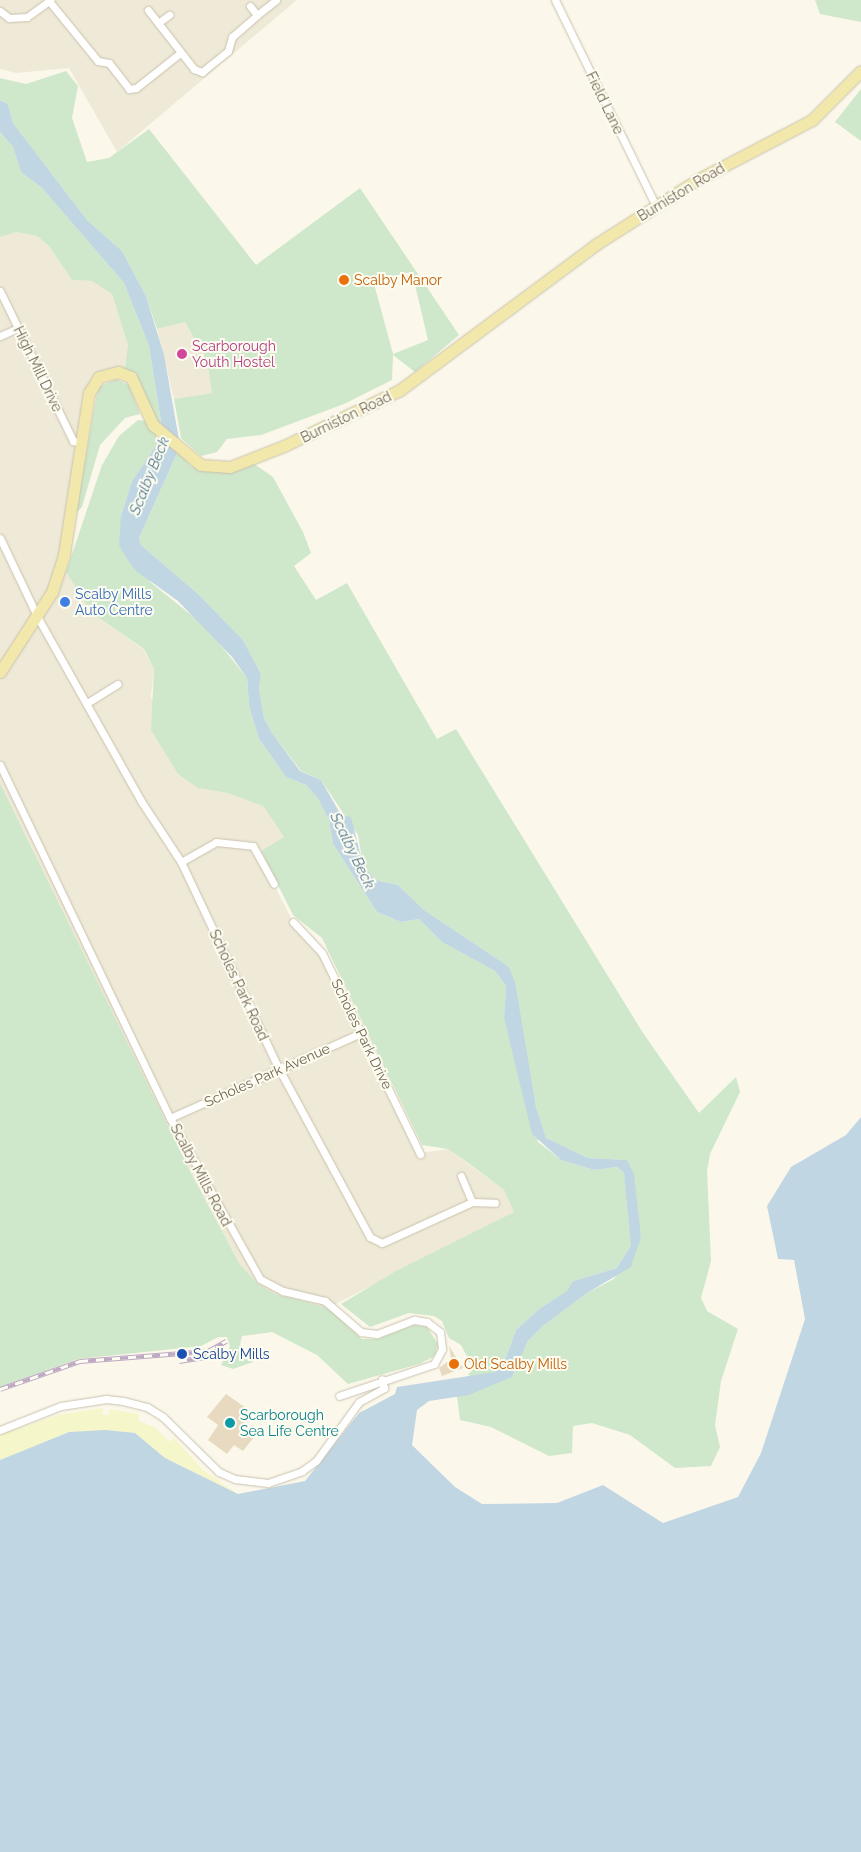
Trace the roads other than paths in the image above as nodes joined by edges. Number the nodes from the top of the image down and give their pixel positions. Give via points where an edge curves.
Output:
1 (49, 0) edge
2 (276, 0) edge
3 (555, 0) edge
4 (250, 6) dead end
5 (148, 10) dead end
6 (0, 11) edge
7 (169, 15) dead end
8 (257, 15) junction
9 (158, 23) junction
10 (180, 52) junction
11 (861, 71) edge
12 (656, 206) junction
13 (0, 291) edge
14 (18, 328) junction
15 (0, 336) edge
16 (79, 442) junction
17 (0, 538) edge
18 (38, 618) junction
19 (0, 672) edge
20 (118, 684) dead end
21 (87, 702) junction
22 (0, 765) edge
23 (181, 862) junction
24 (274, 884) dead end
25 (293, 922) dead end
26 (363, 1032) junction
27 (279, 1069) junction
28 (170, 1118) junction
29 (420, 1154) dead end
30 (461, 1176) dead end
31 (472, 1202) junction
32 (495, 1203) dead end
33 (382, 1379) junction
34 (339, 1396) dead end
35 (0, 1430) edge

1 - 6 street via 27,17 9,18
1 - 10 street via 98,61 109,63 129,89 136,88
2 - 8 street
3 - 12 street, Field Lane
4 - 8 street
5 - 9 street
7 - 9 street
8 - 10 street via 232,37 228,51 202,72 194,69
9 - 10 street
11 - 12 main road, Burniston Road via 812,120
12 - 16 main road, Burniston Road via 552,274 438,364 382,400 302,439 230,467 201,465 159,431 137,384 126,374 112,372 93,382
13 - 14 street, High Mill Drive
14 - 15 street
14 - 16 street, High Mill Drive via 73,441
16 - 18 main road, Burniston Road via 64,554
17 - 18 street, Scholes Park Road
18 - 19 main road, Burniston Road
18 - 21 street, Scholes Park Road
20 - 21 street
21 - 23 street, Scholes Park Road via 141,802
22 - 28 street, Scalby Mills Road
23 - 24 street via 216,842 253,846
23 - 27 street, Scholes Park Road
25 - 26 street, Scholes Park Drive via 322,953
26 - 27 street, Scholes Park Avenue
26 - 29 street, Scholes Park Drive
27 - 28 street, Scholes Park Avenue
27 - 31 street, Scholes Park Road via 370,1237 382,1243
28 - 33 street, Scalby Mills Road via 260,1279 283,1291 325,1301 361,1332 377,1334 414,1320 427,1322 440,1332 442,1349 434,1364
30 - 31 street
31 - 32 street, Scholes Park Road
33 - 34 street, Scalby Mills Road
33 - 35 street via 384,1388 359,1402 316,1461 302,1472 268,1483 235,1479 219,1472 164,1416 147,1407 123,1401 106,1399 61,1406

